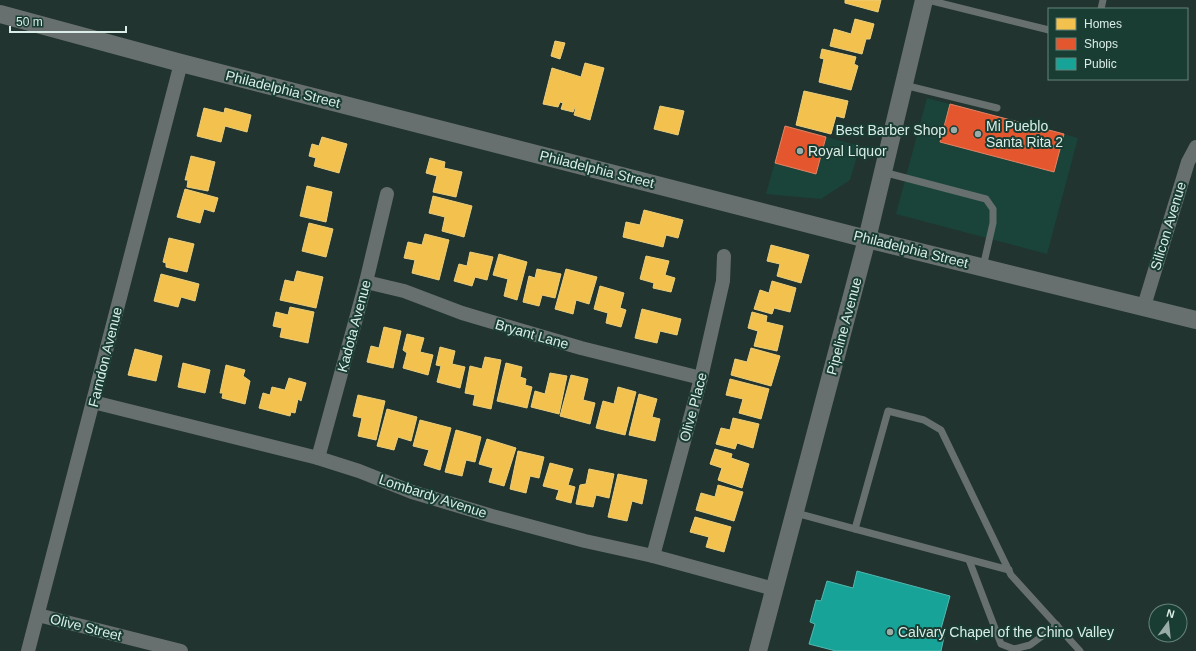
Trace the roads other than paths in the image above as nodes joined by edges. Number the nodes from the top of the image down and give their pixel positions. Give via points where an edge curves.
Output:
1 (924, 0) edge
2 (928, 0) edge
3 (0, 14) edge
4 (1048, 30) edge
5 (180, 63) junction
6 (904, 85) junction
7 (996, 108) dead end
8 (1196, 147) edge
9 (883, 172) junction
10 (387, 194) dead end
11 (867, 239) junction
12 (724, 256) dead end
13 (983, 267) junction
14 (366, 282) junction
15 (1144, 306) junction
16 (1196, 320) edge
17 (701, 378) junction
18 (93, 402) junction
19 (318, 458) junction
20 (795, 513) junction
21 (855, 529) junction
22 (653, 556) junction
23 (969, 560) junction
24 (1009, 570) junction
25 (774, 589) junction
26 (38, 616) junction
27 (1057, 625) junction
28 (28, 651) edge
29 (181, 651) edge
30 (758, 651) edge
31 (1080, 651) edge

1 - 6 street, Pipeline Avenue
2 - 4 lane
3 - 5 street, Philadelphia Street
5 - 11 street, Philadelphia Street
5 - 18 street, Farndon Avenue
6 - 7 lane
6 - 9 street, Pipeline Avenue
8 - 15 street, Silicon Avenue via 1188,162
9 - 11 street, Pipeline Avenue
9 - 13 lane via 986,200 993,209 993,223
10 - 14 street, Kadota Avenue
11 - 13 street, Philadelphia Street
11 - 20 street, Pipeline Avenue
12 - 17 street, Olive Place via 723,281
13 - 15 street, Philadelphia Street
14 - 17 street, Bryant Lane via 404,291 462,313 523,331
14 - 19 street, Kadota Avenue
15 - 16 street, Philadelphia Street
17 - 22 street, Olive Place
18 - 19 street, Lombardy Avenue
18 - 26 street, Farndon Avenue
19 - 22 street, Lombardy Avenue via 412,492 492,516
20 - 21 lane
20 - 25 street, Pipeline Avenue
21 - 23 lane
21 - 24 lane via 888,411 924,420 941,430
22 - 25 street, Lombardy Avenue
23 - 24 lane
23 - 27 lane via 1001,644 1014,649 1030,645
24 - 27 lane
25 - 30 street, Pipeline Avenue
26 - 28 street, Farndon Avenue
26 - 29 street, Olive Street
27 - 31 lane

